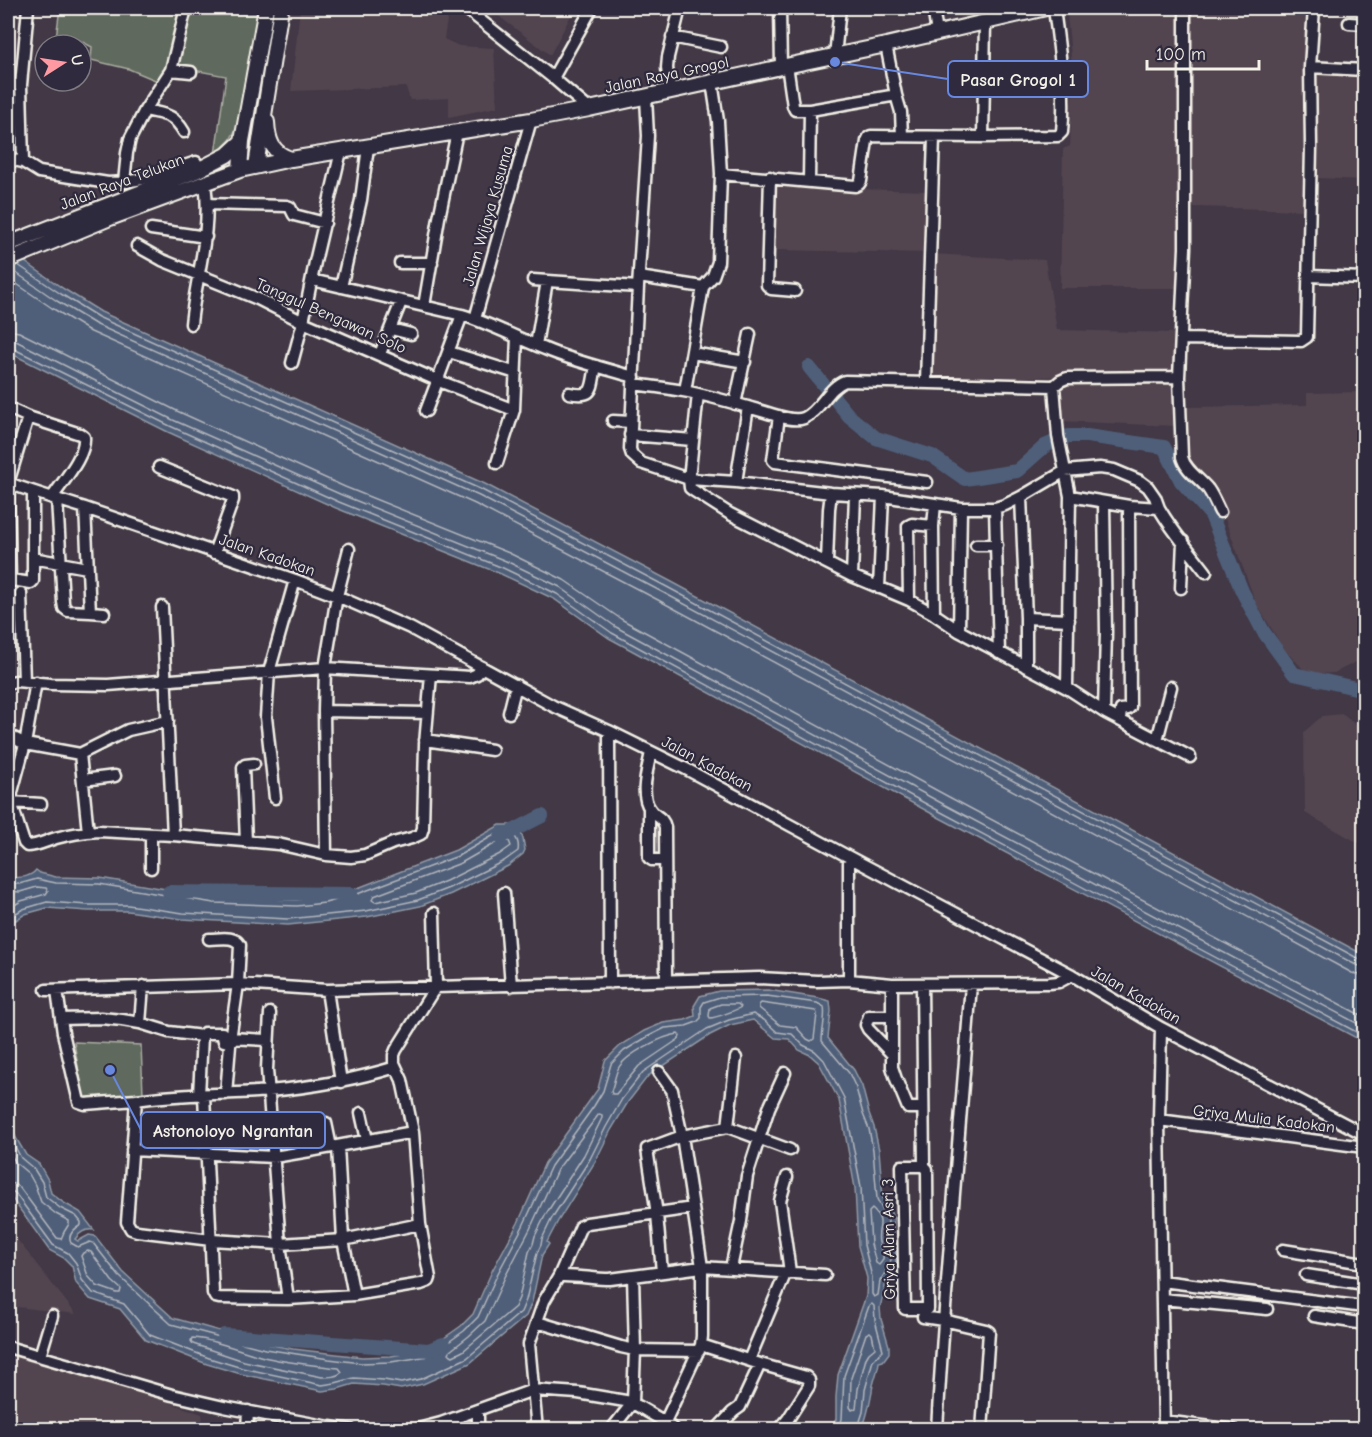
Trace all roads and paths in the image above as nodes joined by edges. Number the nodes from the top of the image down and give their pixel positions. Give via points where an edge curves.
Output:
1 (26, 8) edge
2 (186, 8) edge
3 (266, 8) edge
4 (281, 8) edge
5 (465, 8) edge
6 (592, 8) edge
7 (678, 8) edge
8 (780, 8) edge
9 (840, 8) edge
10 (933, 8) edge
11 (1045, 8) edge
12 (1054, 8) edge
13 (1185, 8) edge
14 (1314, 8) edge
15 (1011, 12) edge
16 (985, 22) junction
17 (1349, 23) dead end
18 (1365, 24) edge
19 (937, 33) junction
20 (672, 37) junction
21 (886, 45) junction
22 (721, 47) dead end
23 (836, 56) junction
24 (784, 66) junction
25 (1310, 67) junction
26 (171, 70) junction
27 (1365, 70) edge
28 (191, 72) dead end
29 (553, 78) junction
30 (712, 82) junction
31 (8, 85) edge
32 (21, 85) junction
33 (670, 92) junction
34 (896, 95) junction
35 (646, 97) junction
36 (589, 109) junction
37 (145, 110) junction
38 (266, 110) junction
39 (810, 110) junction
40 (531, 120) junction
41 (184, 132) dead end
42 (457, 132) junction
43 (902, 136) junction
44 (934, 136) junction
45 (983, 137) junction
46 (242, 141) junction
47 (368, 147) junction
48 (341, 152) junction
49 (8, 159) edge
50 (291, 159) junction
51 (23, 162) junction
52 (196, 162) dead end
53 (256, 166) junction
54 (240, 170) junction
55 (721, 174) junction
56 (770, 177) junction
57 (809, 181) junction
58 (124, 182) junction
59 (205, 183) junction
60 (208, 204) junction
61 (325, 223) junction
62 (152, 229) dead end
63 (206, 237) junction
64 (8, 244) edge
65 (137, 246) dead end
66 (8, 260) edge
67 (400, 262) dead end
68 (432, 263) junction
69 (199, 275) junction
70 (1309, 276) junction
71 (1365, 278) edge
72 (312, 280) junction
73 (533, 280) dead end
74 (547, 281) junction
75 (638, 282) junction
76 (705, 284) junction
77 (341, 287) junction
78 (795, 291) dead end
79 (401, 302) junction
80 (424, 306) junction
81 (462, 315) junction
82 (475, 319) junction
83 (303, 322) junction
84 (190, 324) dead end
85 (391, 328) junction
86 (411, 334) dead end
87 (750, 334) dead end
88 (516, 337) junction
89 (1181, 339) junction
90 (536, 345) junction
91 (449, 352) junction
92 (692, 353) junction
93 (380, 354) junction
94 (744, 362) junction
95 (292, 363) dead end
96 (596, 366) junction
97 (516, 373) junction
98 (1179, 377) junction
99 (634, 380) junction
100 (439, 381) junction
101 (926, 382) junction
102 (1054, 386) junction
103 (685, 391) junction
104 (569, 393) dead end
105 (698, 394) junction
106 (735, 404) junction
107 (748, 407) junction
108 (8, 408) edge
109 (513, 410) junction
110 (426, 411) dead end
111 (779, 416) junction
112 (28, 417) junction
113 (613, 421) dead end
114 (631, 422) junction
115 (630, 435) junction
116 (693, 440) junction
117 (497, 463) dead end
118 (159, 467) dead end
119 (1065, 471) junction
120 (689, 479) junction
121 (736, 482) junction
122 (927, 482) dead end
123 (8, 484) edge
124 (33, 492) junction
125 (831, 493) junction
126 (855, 495) junction
127 (883, 496) junction
128 (1070, 496) junction
129 (1021, 497) junction
130 (54, 499) junction
131 (1104, 503) junction
132 (935, 504) junction
133 (1129, 506) junction
134 (85, 508) junction
135 (961, 508) junction
136 (996, 508) junction
137 (1159, 508) junction
138 (1220, 512) dead end
139 (933, 525) junction
140 (1183, 541) junction
141 (976, 545) dead end
142 (997, 545) junction
143 (349, 549) dead end
144 (214, 553) junction
145 (33, 558) junction
146 (61, 563) junction
147 (827, 563) junction
148 (87, 568) junction
149 (1206, 572) dead end
150 (852, 576) junction
151 (295, 580) junction
152 (879, 588) junction
153 (1182, 588) dead end
154 (21, 593) dead end
155 (337, 596) junction
156 (909, 600) junction
157 (162, 607) dead end
158 (90, 612) junction
159 (104, 614) dead end
160 (934, 614) junction
161 (1026, 618) junction
162 (1068, 620) junction
163 (959, 631) junction
164 (999, 653) junction
165 (482, 667) junction
166 (325, 668) junction
167 (1026, 668) junction
168 (269, 672) junction
169 (430, 675) junction
170 (165, 680) junction
171 (30, 682) junction
172 (8, 685) edge
173 (516, 685) junction
174 (1171, 687) dead end
175 (1066, 688) junction
176 (324, 711) junction
177 (1104, 712) junction
178 (427, 713) junction
179 (509, 713) dead end
180 (1120, 720) junction
181 (168, 721) junction
182 (609, 731) junction
183 (8, 735) edge
184 (425, 740) junction
185 (1157, 740) junction
186 (25, 744) junction
187 (492, 750) dead end
188 (651, 752) junction
189 (80, 754) junction
190 (1190, 757) dead end
191 (254, 764) dead end
192 (115, 776) dead end
193 (83, 780) junction
194 (275, 798) dead end
195 (11, 802) junction
196 (41, 804) dead end
197 (649, 808) junction
198 (88, 832) junction
199 (151, 834) junction
200 (173, 835) junction
201 (246, 842) junction
202 (326, 855) junction
203 (849, 857) junction
204 (665, 860) junction
205 (151, 868) dead end
206 (504, 893) dead end
207 (434, 913) dead end
208 (209, 939) dead end
209 (1072, 975) junction
210 (849, 980) junction
211 (666, 981) junction
212 (610, 983) junction
213 (238, 984) junction
214 (892, 984) junction
215 (922, 984) junction
216 (971, 984) junction
217 (143, 986) junction
218 (436, 986) junction
219 (510, 986) junction
220 (327, 990) junction
221 (270, 1013) dead end
222 (892, 1016) junction
223 (61, 1019) junction
224 (140, 1023) junction
225 (1161, 1028) junction
226 (202, 1036) junction
227 (231, 1040) junction
228 (267, 1040) junction
229 (892, 1054) junction
230 (736, 1058) dead end
231 (396, 1067) junction
232 (659, 1072) dead end
233 (785, 1073) dead end
234 (341, 1082) junction
235 (269, 1091) junction
236 (226, 1094) junction
237 (202, 1095) junction
238 (136, 1100) junction
239 (923, 1108) junction
240 (361, 1113) dead end
241 (1159, 1120) junction
242 (326, 1123) dead end
243 (728, 1127) junction
244 (413, 1132) junction
245 (1365, 1134) edge
246 (682, 1136) junction
247 (759, 1139) junction
248 (367, 1140) junction
249 (335, 1146) junction
250 (1365, 1147) edge
251 (132, 1150) junction
252 (790, 1150) dead end
253 (208, 1155) junction
254 (274, 1157) junction
255 (924, 1166) junction
256 (787, 1177) dead end
257 (693, 1208) junction
258 (657, 1214) junction
259 (420, 1224) junction
260 (211, 1240) junction
261 (343, 1240) junction
262 (280, 1244) junction
263 (1283, 1250) dead end
264 (1365, 1263) edge
265 (702, 1266) junction
266 (731, 1268) junction
267 (662, 1272) junction
268 (788, 1272) junction
269 (825, 1275) dead end
270 (1306, 1275) dead end
271 (559, 1276) junction
272 (633, 1276) junction
273 (1162, 1281) junction
274 (1365, 1284) edge
275 (354, 1295) junction
276 (288, 1299) junction
277 (1162, 1299) junction
278 (1365, 1307) edge
279 (1267, 1310) dead end
280 (52, 1316) dead end
281 (1314, 1316) dead end
282 (923, 1317) dead end
283 (943, 1320) junction
284 (537, 1322) junction
285 (1365, 1324) edge
286 (8, 1347) edge
287 (700, 1348) junction
288 (635, 1350) junction
289 (40, 1356) junction
290 (748, 1360) junction
291 (760, 1364) junction
292 (533, 1390) junction
293 (633, 1402) junction
294 (478, 1410) junction
295 (248, 1411) junction
296 (665, 1422) junction
297 (1164, 1425) edge
298 (441, 1426) edge
299 (247, 1430) edge
300 (351, 1430) edge
301 (414, 1430) edge
302 (478, 1430) edge
303 (537, 1430) edge
304 (611, 1430) edge
305 (674, 1430) edge
306 (716, 1430) edge
307 (779, 1430) edge
308 (937, 1430) edge
309 (982, 1430) edge
310 (1234, 1430) edge

1 - 32 street
2 - 26 street
3 - 46 main road
4 - 38 main road
5 - 29 street
6 - 29 street
7 - 20 street
8 - 24 street
9 - 23 street
10 - 19 street
11 - 15 main road, Jalan Raya Grogol
12 - 45 street via 1061,64 1062,132 1058,136
13 - 89 street
14 - 25 street
15 - 16 main road, Jalan Raya Grogol
16 - 19 main road, Jalan Raya Grogol
16 - 45 street
17 - 18 street
19 - 21 main road, Jalan Raya Grogol
20 - 22 street
20 - 33 street via 667,68
21 - 23 main road, Jalan Raya Grogol
21 - 34 street
23 - 24 main road, Jalan Raya Grogol
24 - 30 main road, Jalan Raya Grogol
24 - 39 street via 794,109
25 - 27 street
25 - 70 street
26 - 28 street
26 - 37 street
29 - 36 street
30 - 33 main road, Jalan Raya Grogol
30 - 55 street
31 - 32 street
32 - 51 street
33 - 35 main road, Jalan Raya Grogol
34 - 39 street
34 - 43 street
35 - 36 main road, Jalan Raya Grogol
35 - 75 street via 648,136
36 - 40 main road, Jalan Raya Grogol
37 - 41 street via 172,117
37 - 58 street via 130,139
38 - 50 main road via 274,149
38 - 53 main road
39 - 57 street
40 - 42 main road, Jalan Raya Grogol
40 - 82 street, Jalan Wijaya Kusuma
42 - 47 main road, Jalan Raya Grogol
42 - 68 street
43 - 44 street
43 - 57 street via 868,137 861,181 855,186
44 - 45 street
44 - 101 street
46 - 54 main road
46 - 64 main road, Jalan Raya Telukan via 227,155 196,171
47 - 48 main road, Jalan Raya Grogol
47 - 77 street via 362,200
48 - 50 main road, Jalan Raya Grogol
48 - 61 street
49 - 51 street
50 - 53 main road, Jalan Raya Grogol
51 - 58 street via 39,172
52 - 58 street
53 - 54 main road, Jalan Raya Telukan
54 - 59 main road, Jalan Raya Telukan
55 - 56 street
55 - 76 street via 718,262
56 - 57 street
56 - 78 street via 767,285 771,289
59 - 60 street
59 - 66 main road, Jalan Raya Telukan
60 - 61 street via 287,206 294,215
60 - 63 street
61 - 72 street
62 - 63 street
63 - 69 street
65 - 69 street, Tanggul Bengawan Solo
67 - 68 street
68 - 80 street
69 - 83 street, Tanggul Bengawan Solo
69 - 84 street
70 - 71 street
70 - 89 street via 1304,340
72 - 77 street
72 - 83 street
73 - 74 street
74 - 75 street
74 - 90 street
75 - 76 street
75 - 99 street
76 - 92 street
77 - 79 street
79 - 80 street
79 - 85 street
80 - 81 street
81 - 82 street
81 - 91 street
82 - 88 street
83 - 93 street, Tanggul Bengawan Solo
83 - 95 street
85 - 86 street
85 - 93 street
87 - 94 street
88 - 90 street
88 - 97 street
89 - 98 street
90 - 96 street
91 - 97 street
91 - 100 street
92 - 94 street
92 - 103 street
93 - 100 street, Tanggul Bengawan Solo
94 - 106 street
96 - 99 street
96 - 104 street via 588,394
97 - 109 street
98 - 102 street via 1067,378
98 - 138 street via 1184,463 1208,489
99 - 103 street
99 - 114 street
100 - 109 street, Tanggul Bengawan Solo
100 - 110 street
101 - 102 street
101 - 111 street via 845,381 804,418
102 - 119 street
103 - 105 street
105 - 106 street
105 - 116 street
106 - 107 street
107 - 111 street
107 - 121 street
108 - 112 street
109 - 117 street
111 - 122 street via 775,462
112 - 123 street
112 - 130 street via 84,437 83,450
113 - 114 street
114 - 115 street
115 - 116 street
115 - 120 street via 630,449 641,463
116 - 120 street
118 - 144 street via 234,500
119 - 128 street
119 - 129 street
119 - 137 street via 1114,470 1148,487
120 - 121 street
120 - 147 street via 694,492 730,514
121 - 125 street
123 - 124 street, Jalan Kadokan
123 - 145 street via 11,580 32,583
124 - 130 street, Jalan Kadokan
124 - 145 street
125 - 126 street
125 - 147 street
126 - 127 street
126 - 150 street
127 - 132 street
127 - 152 street
128 - 131 street
128 - 162 street
129 - 136 street
129 - 161 street
130 - 134 street, Jalan Kadokan
130 - 146 street
131 - 133 street
131 - 177 street
132 - 135 street
132 - 139 street
133 - 137 street
133 - 180 street via 1130,707 1121,710
134 - 144 street, Jalan Kadokan
134 - 148 street
135 - 136 street
135 - 163 street
136 - 142 street
137 - 140 street
139 - 156 street via 908,526
139 - 160 street
140 - 149 street
140 - 153 street
141 - 142 street
142 - 164 street
143 - 155 street
144 - 151 street, Jalan Kadokan
145 - 146 street
146 - 148 street
146 - 158 street via 64,608
147 - 150 street
148 - 158 street
150 - 152 street
151 - 155 street, Jalan Kadokan
151 - 168 street
152 - 156 street
154 - 171 street
155 - 165 street, Jalan Kadokan via 410,628
155 - 166 street
156 - 160 street
157 - 170 street
158 - 159 street
160 - 163 street
161 - 162 street
161 - 167 street
162 - 175 street
163 - 164 street
164 - 167 street
165 - 169 street via 470,678
165 - 173 street, Jalan Kadokan
166 - 168 street
166 - 169 street
166 - 176 street
167 - 175 street
168 - 170 street
168 - 194 street via 266,723
169 - 178 street
170 - 171 street via 108,685
170 - 181 street
171 - 172 street
171 - 186 street
173 - 179 street
173 - 182 street, Jalan Kadokan
174 - 185 street
175 - 177 street
176 - 178 street
176 - 202 street
177 - 180 street
178 - 184 street
180 - 185 street
181 - 189 street via 128,730
181 - 200 street
182 - 188 street, Jalan Kadokan
182 - 212 street
183 - 186 street
184 - 187 street
184 - 202 street via 421,834 365,855
185 - 190 street
186 - 189 street
186 - 195 street
188 - 197 street via 645,795
188 - 203 street, Jalan Kadokan
189 - 193 street
191 - 201 street via 243,767
192 - 193 street
193 - 198 street
195 - 196 street
195 - 198 street via 27,846
197 - 204 street via 664,822
197 - 204 street via 650,858
198 - 199 street
199 - 200 street
199 - 205 street
200 - 201 street
201 - 202 street via 278,844
203 - 209 street, Jalan Kadokan
203 - 210 street
204 - 211 street
206 - 219 street
207 - 218 street
208 - 213 street via 239,942
209 - 216 street via 1048,983
209 - 225 street, Jalan Kadokan
210 - 211 street
210 - 214 street
211 - 212 street
212 - 219 street
213 - 217 street
213 - 220 street
213 - 227 street
214 - 215 street
214 - 222 street
215 - 216 street
215 - 239 street, Griya Alam Asri 3
216 - 283 street
217 - 223 street via 51,990
217 - 224 street
218 - 219 street
218 - 220 street
218 - 231 street via 396,1050
220 - 234 street
221 - 228 street
222 - 229 street
222 - 229 street via 869,1016 866,1025
223 - 224 street via 101,1018
223 - 238 street via 79,1102
224 - 226 street
225 - 241 street
225 - 245 street, Jalan Kadokan
226 - 227 street via 221,1033 224,1041
226 - 237 street
227 - 228 street
227 - 236 street
228 - 235 street
229 - 239 street via 894,1073 907,1106
230 - 243 street
231 - 234 street
231 - 244 street
232 - 246 street via 672,1090
233 - 247 street
234 - 235 street
235 - 236 street
235 - 254 street
236 - 237 street
237 - 238 street
237 - 253 street
238 - 251 street
239 - 255 street, Griya Alam Asri 3
240 - 248 street
241 - 250 street, Griya Mulia Kadokan
241 - 273 street
242 - 249 street
243 - 246 street
243 - 247 street
244 - 248 street
244 - 259 street
246 - 257 street
246 - 258 street via 647,1149
247 - 252 street
247 - 266 street via 747,1176
248 - 249 street
249 - 254 street
249 - 261 street
251 - 253 street
251 - 260 street via 127,1222 131,1228
253 - 254 street
253 - 260 street
254 - 262 street
255 - 255 street, Griya Alam Asri 3 via 928,1309 905,1309 903,1166
256 - 268 street via 780,1201
257 - 258 street
257 - 265 street
258 - 267 street
258 - 271 street via 587,1223 581,1227
259 - 261 street
259 - 275 street via 429,1281
260 - 262 street
260 - 276 street via 215,1297
261 - 262 street
261 - 275 street
262 - 276 street
263 - 264 street
265 - 266 street
265 - 267 street
265 - 287 street
266 - 268 street
267 - 272 street
268 - 269 street
268 - 290 street
270 - 274 street
271 - 272 street
271 - 284 street
272 - 288 street
273 - 277 street
273 - 278 street
275 - 276 street
277 - 279 street
277 - 297 street
280 - 289 street
281 - 285 street
282 - 283 street
283 - 308 street
283 - 309 street via 989,1332
284 - 288 street
284 - 292 street via 529,1344
286 - 289 street
287 - 288 street
287 - 290 street
287 - 296 street
288 - 293 street
289 - 295 street via 172,1395
290 - 291 street
291 - 306 street via 740,1407
291 - 307 street via 809,1380 810,1386
292 - 293 street
292 - 294 street
292 - 303 street
293 - 296 street
293 - 304 street
294 - 298 street
294 - 302 street
295 - 299 street
295 - 300 street
296 - 305 street
297 - 310 street
298 - 301 street

